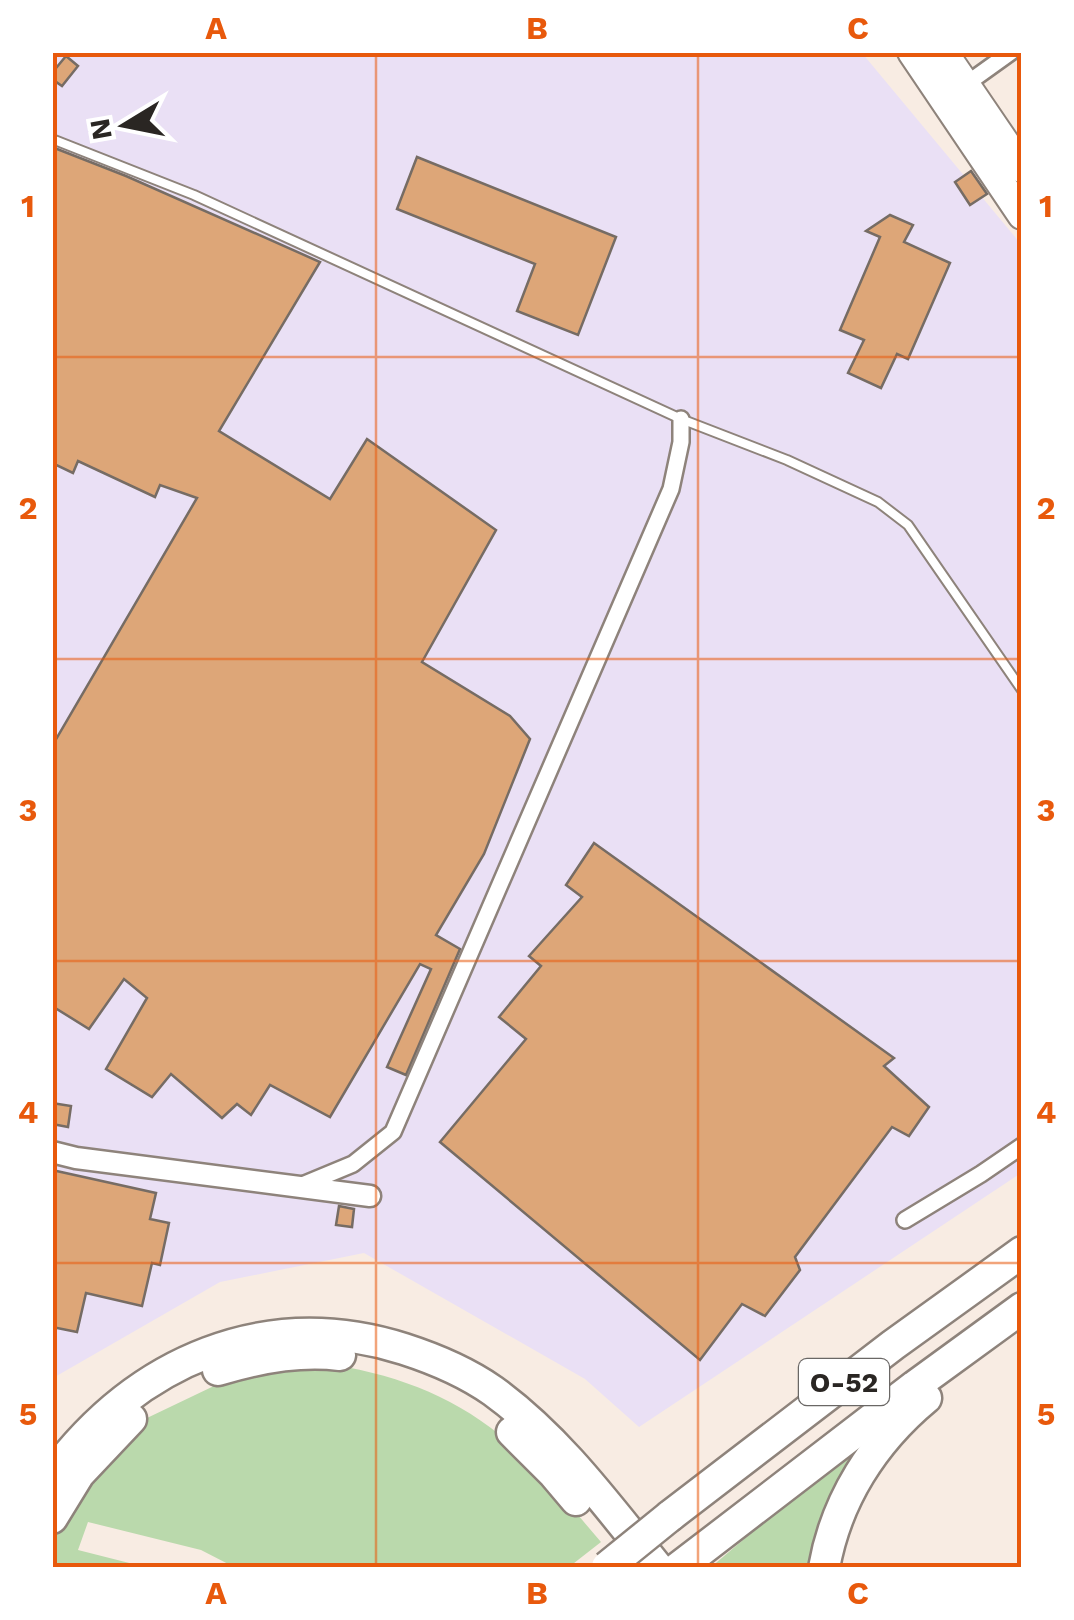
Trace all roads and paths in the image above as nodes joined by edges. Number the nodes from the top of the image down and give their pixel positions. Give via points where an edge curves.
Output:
1 (912, 52) edge
2 (943, 52) edge
3 (1010, 52) edge
4 (965, 84) junction
5 (52, 139) edge
6 (1022, 168) edge
7 (1022, 215) edge
8 (681, 419) junction
9 (1022, 690) edge
10 (1022, 1146) edge
11 (52, 1152) edge
12 (300, 1186) junction
13 (370, 1196) dead end
14 (905, 1220) dead end
15 (1022, 1252) edge
16 (1022, 1308) edge
17 (1022, 1326) edge
18 (52, 1475) edge
19 (52, 1518) edge
20 (687, 1560) edge
21 (606, 1567) edge
22 (632, 1568) edge
23 (658, 1568) edge
24 (824, 1568) edge

1 - 7 highway
2 - 4 highway
3 - 4 street
4 - 6 highway
5 - 8 lane via 194,195
8 - 9 lane via 838,482 908,525
8 - 12 street via 671,489 393,1132 353,1164
10 - 14 street
11 - 12 street
12 - 13 street
15 - 21 highway, O-52, bridge
16 - 20 highway, O-52
17 - 24 highway via 922,1402 881,1443 850,1489
18 - 23 highway via 110,1410 207,1353 266,1336 356,1337 431,1358 528,1418
19 - 22 highway via 79,1474 152,1404 242,1362 330,1354 419,1374 477,1404 554,1474

